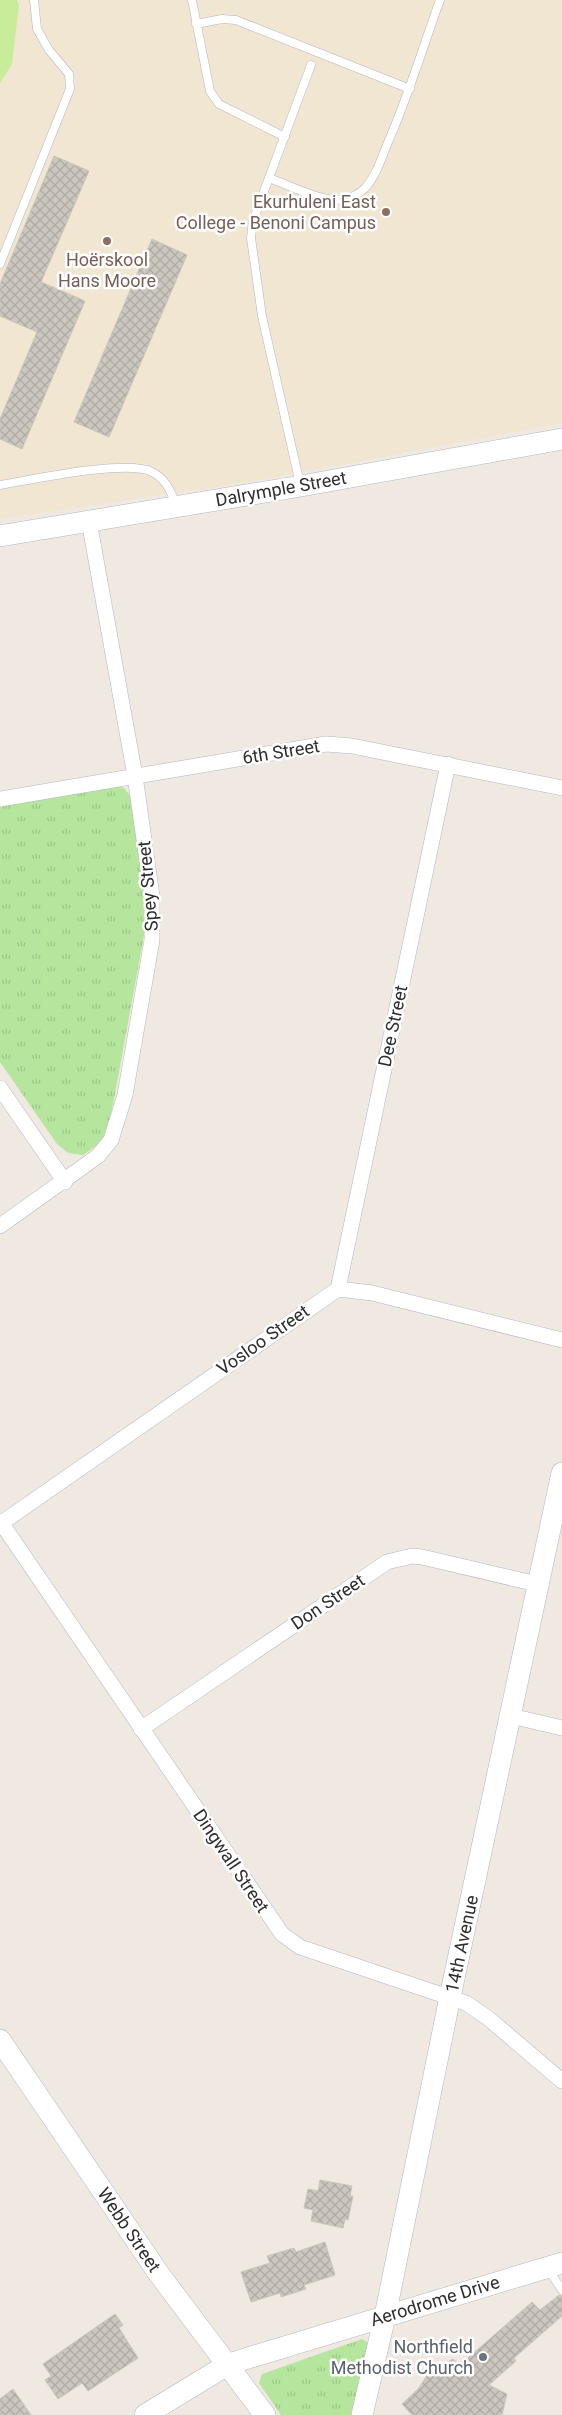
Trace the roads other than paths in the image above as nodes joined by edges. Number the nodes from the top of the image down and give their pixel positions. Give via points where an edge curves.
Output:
1 (34, 0) edge
2 (192, 0) edge
3 (440, 0) edge
4 (196, 24) junction
5 (311, 65) dead end
6 (410, 90) junction
7 (285, 137) junction
8 (269, 178) junction
9 (0, 264) edge
10 (562, 439) edge
11 (0, 485) edge
12 (301, 486) junction
13 (177, 506) junction
14 (89, 521) junction
15 (0, 536) edge
16 (448, 764) junction
17 (135, 776) junction
18 (562, 788) edge
19 (0, 799) edge
20 (0, 1088) edge
21 (65, 1182) junction
22 (0, 1226) edge
23 (338, 1289) junction
24 (562, 1340) edge
25 (562, 1474) edge
26 (0, 1523) edge
27 (538, 1584) junction
28 (511, 1716) junction
29 (562, 1728) edge
30 (141, 1729) junction
31 (450, 1997) junction
32 (0, 2040) edge
33 (562, 2081) edge
34 (554, 2266) edge
35 (562, 2290) edge
36 (385, 2316) junction
37 (228, 2365) junction
38 (145, 2415) edge
39 (265, 2415) edge
40 (362, 2415) edge

1 - 9 lane via 37,29 69,74 70,89
2 - 4 lane
3 - 6 lane
4 - 6 lane via 236,20
4 - 7 lane via 210,92 219,104
5 - 7 lane
6 - 8 lane via 375,174 357,195 344,200 316,196
7 - 8 lane
8 - 12 lane via 250,238 262,316
10 - 12 street, Dalrymple Street
11 - 13 lane via 131,467 150,470 164,480
12 - 13 street, Dalrymple Street
13 - 14 street, Dalrymple Street
14 - 15 street, Dalrymple Street
14 - 17 street, Spey Street
16 - 17 street, 6th Street via 326,744
16 - 18 street, 6th Street
16 - 23 street, Dee Street
17 - 19 street, 6th Street
17 - 21 street, Spey Street via 153,914 152,940 135,1043 120,1117 111,1140 98,1156
20 - 21 street
21 - 22 street, Spey Street
23 - 24 street via 372,1293
23 - 26 street, Vosloo Street
25 - 27 street, 14th Avenue
26 - 30 street, Dingwall Street
27 - 28 street, 14th Avenue
27 - 30 street, Don Street via 422,1557 387,1562
28 - 29 street
28 - 31 street, 14th Avenue
30 - 31 street, Dingwall Street via 282,1934 300,1947
31 - 33 street, Dingwall Street via 488,2018
31 - 36 street, 14th Avenue
32 - 37 street, Webb Street via 159,2274
34 - 35 lane
34 - 36 street, Aerodrome Drive
36 - 37 street, Aerodrome Drive
36 - 40 street, 14th Avenue
37 - 38 street, Aerodrome Drive
37 - 39 street, Webb Street

